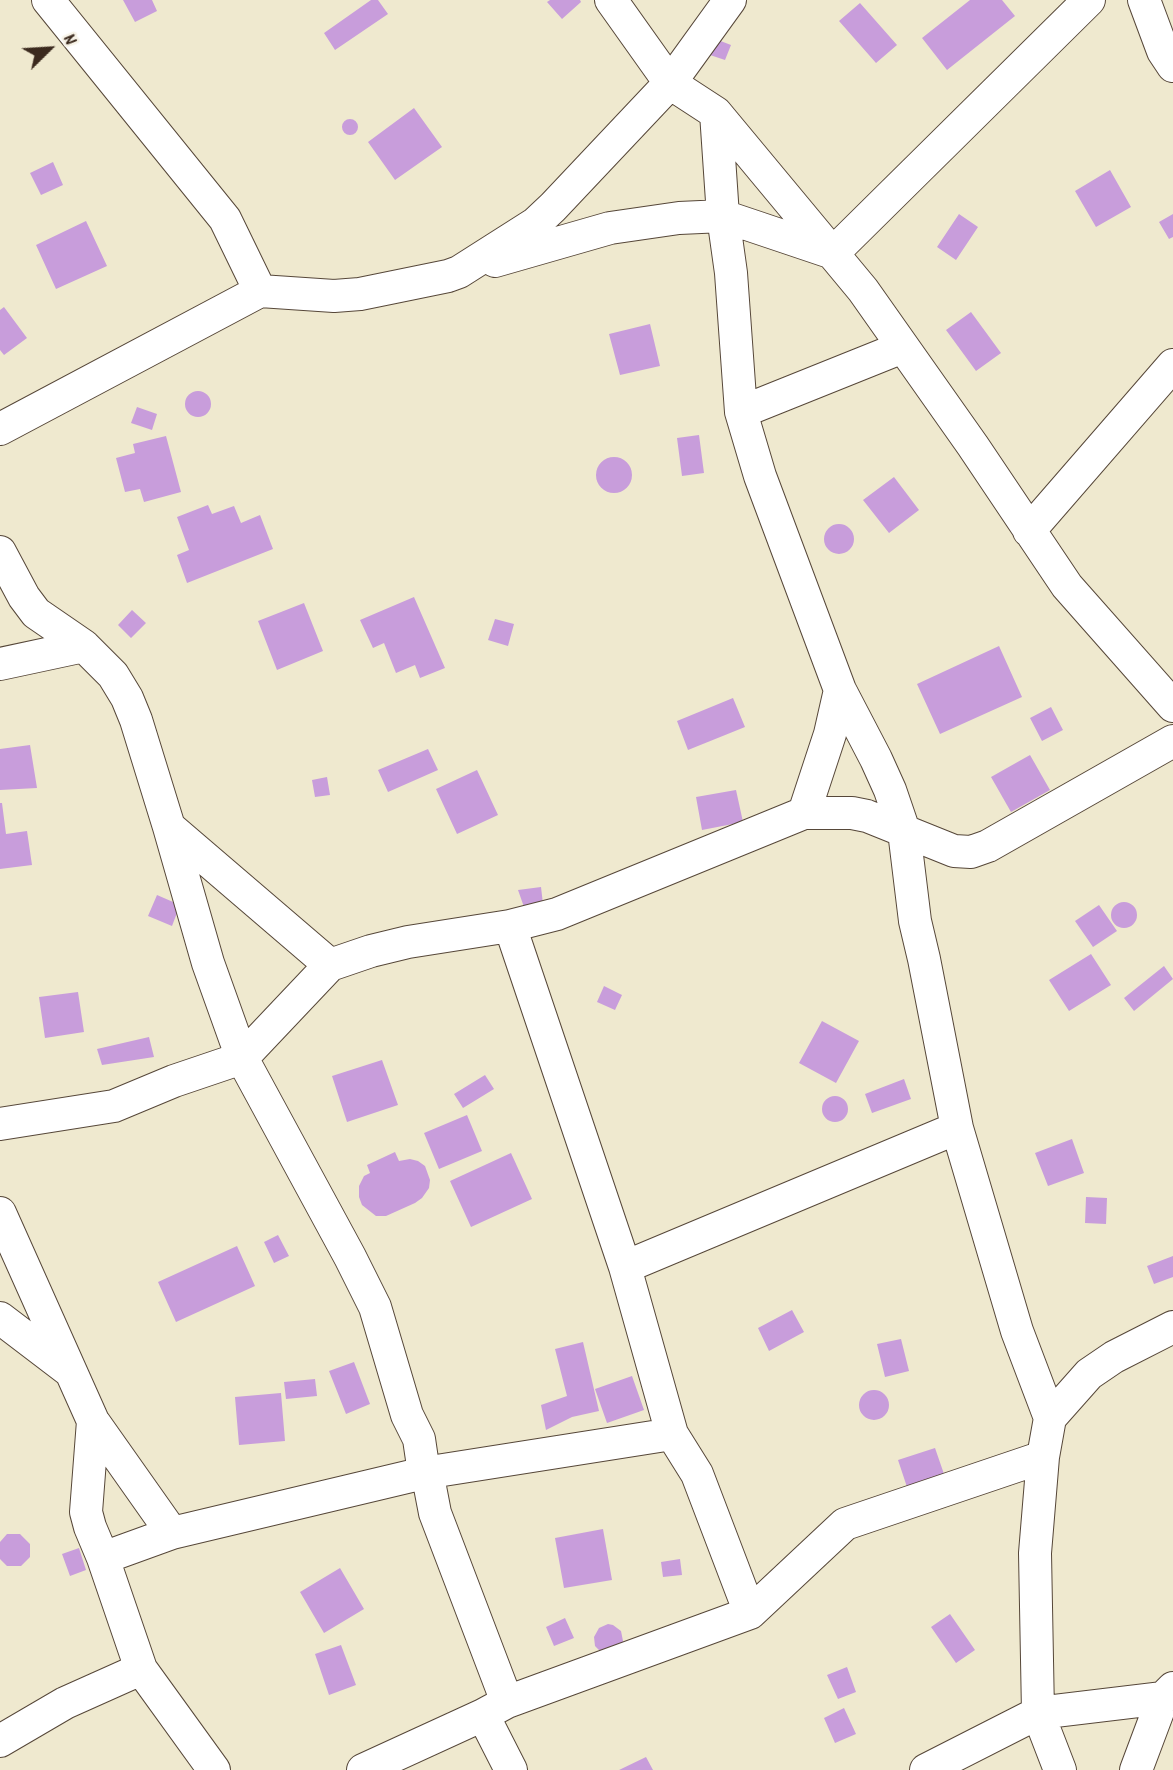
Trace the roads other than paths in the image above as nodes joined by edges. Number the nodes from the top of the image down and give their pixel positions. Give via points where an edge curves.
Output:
1 (48, 0) edge
2 (611, 0) edge
3 (730, 0) edge
4 (1089, 0) edge
5 (1144, 0) edge
6 (1173, 66) edge
7 (670, 83) junction
8 (716, 113) junction
9 (723, 216) junction
10 (833, 253) junction
11 (459, 272) junction
12 (260, 290) junction
13 (903, 347) junction
14 (1173, 365) edge
15 (741, 412) junction
16 (0, 429) edge
17 (1029, 531) junction
18 (0, 552) edge
19 (84, 646) junction
20 (0, 664) edge
21 (840, 690) junction
22 (1173, 706) edge
23 (1173, 741) edge
24 (804, 813) junction
25 (169, 827) junction
26 (904, 831) junction
27 (510, 926) junction
28 (330, 965) junction
29 (242, 1058) junction
30 (0, 1125) edge
31 (957, 1128) junction
32 (0, 1213) edge
33 (625, 1267) junction
34 (0, 1318) edge
35 (1173, 1327) edge
36 (74, 1374) junction
37 (1050, 1418) junction
38 (93, 1421) junction
39 (672, 1434) junction
40 (1043, 1457) junction
41 (424, 1473) junction
42 (172, 1533) junction
43 (103, 1558) junction
44 (750, 1613) junction
45 (141, 1670) junction
46 (1168, 1693) edge
47 (495, 1709) junction
48 (1038, 1713) junction
49 (0, 1741) edge
50 (214, 1770) edge
51 (363, 1770) edge
52 (512, 1770) edge
53 (926, 1770) edge
54 (1059, 1770) edge
55 (1136, 1770) edge

1 - 12 street via 225,219
2 - 7 street
3 - 7 street
4 - 10 street
5 - 6 street
7 - 8 street
7 - 11 street via 536,223
8 - 9 street
8 - 10 street
9 - 10 street
9 - 11 street via 610,228
9 - 15 street
10 - 13 street
11 - 12 street via 360,294
12 - 16 street
13 - 15 street
13 - 17 street
14 - 17 street
15 - 21 street via 760,476
17 - 22 street via 1067,586
18 - 19 street via 36,613
19 - 20 street
19 - 25 street via 127,698
21 - 24 street
21 - 26 street via 876,759
23 - 26 street via 971,852 954,851
24 - 26 street via 852,813
24 - 27 street via 557,914
25 - 28 street
25 - 29 street via 208,963
26 - 31 street via 915,921
27 - 28 street via 408,942
27 - 33 street
28 - 29 street
29 - 30 street via 114,1106
29 - 41 street via 375,1307 407,1415 419,1439
31 - 33 street
31 - 37 street via 1017,1331
32 - 36 street
33 - 39 street
34 - 36 street
35 - 37 street via 1089,1374
36 - 38 street
37 - 40 street
38 - 42 street
38 - 43 street via 86,1512
39 - 41 street
39 - 44 street via 697,1474
40 - 44 street via 845,1524
40 - 48 street via 1035,1553
41 - 42 street
41 - 47 street
42 - 43 street
43 - 45 street
44 - 47 street
45 - 49 street via 65,1703
45 - 50 street
46 - 48 street
46 - 55 street
47 - 51 street
47 - 52 street
48 - 53 street
48 - 54 street

